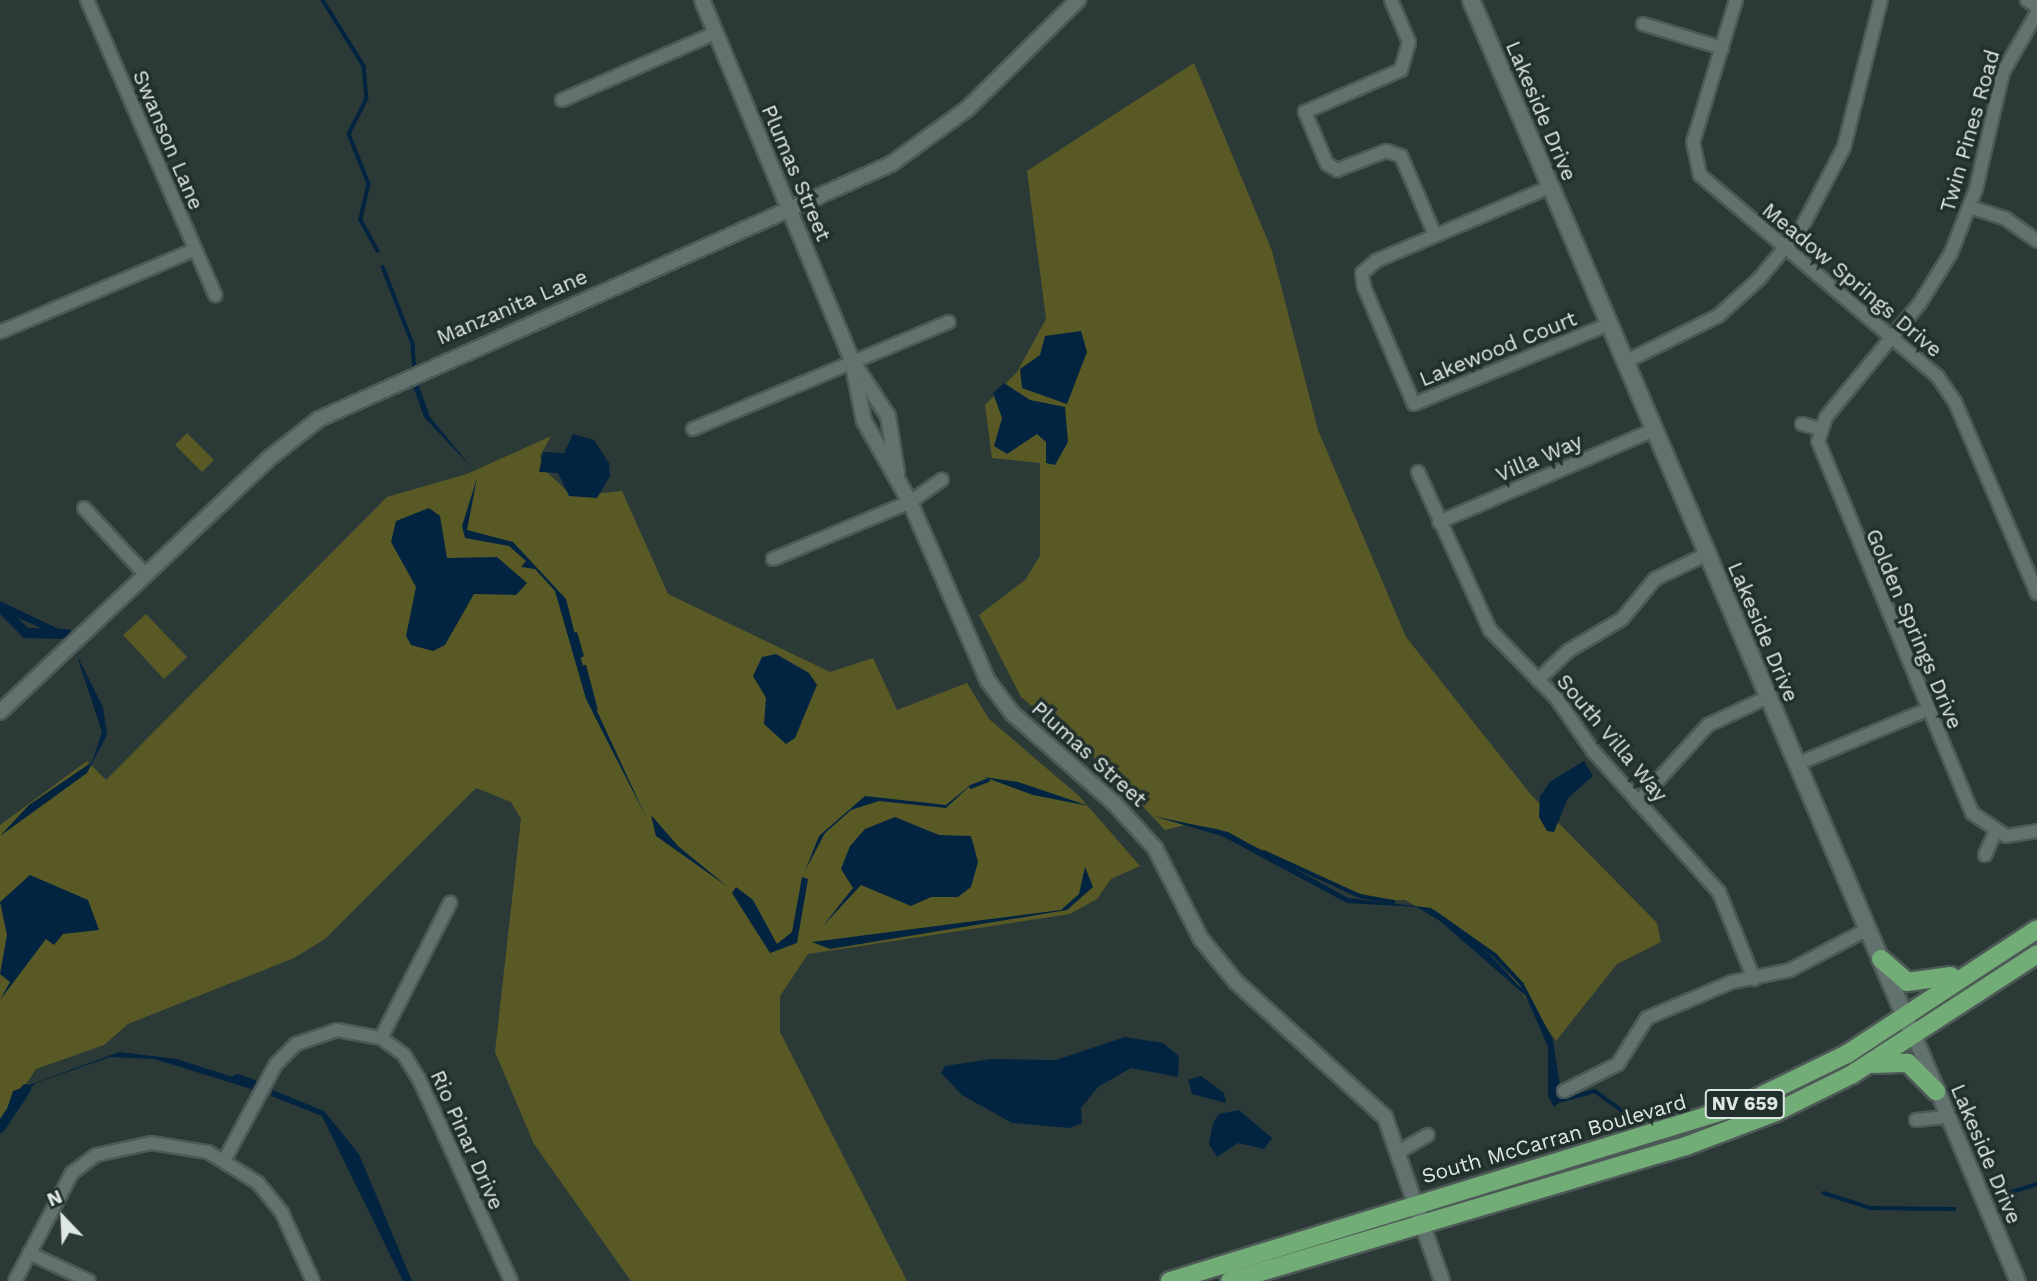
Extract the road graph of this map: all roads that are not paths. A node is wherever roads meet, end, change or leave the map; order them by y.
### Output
1 (87, 0) edge
2 (702, 0) edge
3 (1078, 0) edge
4 (1391, 0) edge
5 (1471, 0) edge
6 (1736, 0) edge
7 (1881, 0) edge
8 (2027, 0) edge
9 (2037, 7) edge
10 (2037, 13) edge
11 (1643, 24) dead end
12 (715, 33) junction
13 (1721, 48) junction
14 (562, 100) dead end
15 (1550, 187) junction
16 (1970, 207) junction
17 (788, 211) junction
18 (1435, 235) junction
19 (2037, 241) edge
20 (1785, 249) junction
21 (194, 250) junction
22 (215, 295) dead end
23 (949, 322) dead end
24 (1609, 324) junction
25 (0, 332) edge
26 (1892, 338) junction
27 (852, 362) junction
28 (1625, 362) junction
29 (1801, 424) dead end
30 (693, 429) dead end
31 (1820, 429) junction
32 (1654, 430) junction
33 (1418, 472) dead end
34 (897, 473) junction
35 (942, 481) dead end
36 (910, 502) junction
37 (84, 508) dead end
38 (1439, 522) junction
39 (1707, 554) junction
40 (773, 559) dead end
41 (145, 574) junction
42 (2037, 593) edge
43 (1538, 680) junction
44 (1768, 696) junction
45 (1927, 710) junction
46 (0, 712) edge
47 (1797, 764) junction
48 (1638, 802) junction
49 (2037, 831) edge
50 (1995, 833) junction
51 (1985, 855) dead end
52 (450, 903) dead end
53 (1868, 929) junction
54 (2037, 929) edge
55 (2037, 954) edge
56 (1881, 959) junction
57 (1970, 969) junction
58 (1754, 979) junction
59 (1905, 1015) junction
60 (1913, 1033) junction
61 (381, 1038) junction
62 (1864, 1066) junction
63 (1564, 1091) dead end
64 (1936, 1091) junction
65 (1710, 1117) junction
66 (1947, 1117) junction
67 (1916, 1120) dead end
68 (1428, 1135) dead end
69 (1400, 1151) junction
70 (225, 1159) junction
71 (1606, 1168) junction
72 (1417, 1202) junction
73 (1422, 1221) junction
74 (29, 1253) junction
75 (15, 1281) edge
76 (89, 1281) edge
77 (313, 1281) edge
78 (511, 1281) edge
79 (1170, 1281) edge
80 (1230, 1281) edge
81 (1442, 1281) edge
82 (2018, 1281) edge

1 - 21 street, Swanson Lane
2 - 12 street, Plumas Street
3 - 17 street, Manzanita Lane
4 - 18 street
5 - 15 main road, Lakeside Drive
6 - 13 street, Meadow Springs Drive
7 - 20 street
8 - 9 street
10 - 16 street, Twin Pines Road
11 - 13 street
12 - 14 street
12 - 17 street, Plumas Street
13 - 20 street, Meadow Springs Drive
15 - 18 street, Lakewood Court
15 - 24 main road, Lakeside Drive
16 - 19 street
16 - 26 street, Twin Pines Road
17 - 27 street, Plumas Street
17 - 41 street, Manzanita Lane
18 - 24 street, Lakewood Court
20 - 26 street, Meadow Springs Drive
20 - 28 street
21 - 22 street, Swanson Lane
21 - 25 street
23 - 27 street
24 - 28 main road, Lakeside Drive
26 - 31 street, Twin Pines Road
26 - 42 street, Meadow Springs Drive
27 - 30 street
27 - 34 street, Plumas Street
27 - 34 street, Plumas Street
28 - 32 main road, Lakeside Drive
29 - 31 street
31 - 45 street, Golden Springs Drive
32 - 38 street, Villa Way
32 - 39 main road, Lakeside Drive
33 - 38 street, South Villa Way
34 - 36 street, Plumas Street
35 - 36 street
36 - 40 street
36 - 69 street, Plumas Street
37 - 41 street
38 - 43 street, South Villa Way
39 - 43 street
39 - 44 main road, Lakeside Drive
41 - 46 street, Manzanita Lane
43 - 48 street, South Villa Way
44 - 47 main road, Lakeside Drive
44 - 48 street
45 - 47 street
45 - 50 street, Golden Springs Drive
47 - 53 main road, Lakeside Drive
48 - 58 street, South Villa Way
49 - 50 street
50 - 51 street
52 - 61 street
53 - 56 main road, Lakeside Drive
53 - 58 street
54 - 57 main road, South McCarran Boulevard / NV 659
55 - 60 main road, South McCarran Boulevard / NV 659
56 - 57 main road
56 - 59 main road, Lakeside Drive
57 - 59 main road, South McCarran Boulevard / NV 659
58 - 63 street
59 - 60 main road, Lakeside Drive
59 - 65 main road, South McCarran Boulevard / NV 659
60 - 62 main road, South McCarran Boulevard / NV 659
60 - 64 street, Lakeside Drive
61 - 70 street
61 - 78 street, Rio Pinar Drive
62 - 64 main road
62 - 71 main road, South McCarran Boulevard / NV 659
64 - 66 street, Lakeside Drive
65 - 71 main road
65 - 72 main road, South McCarran Boulevard / NV 659
66 - 67 street
66 - 82 street, Lakeside Drive
68 - 69 street
69 - 72 street, Plumas Street
70 - 74 street
70 - 77 street
71 - 73 main road, South McCarran Boulevard / NV 659
72 - 73 street, Plumas Street
72 - 79 main road, South McCarran Boulevard / NV 659
73 - 80 main road, South McCarran Boulevard / NV 659
73 - 81 street, Plumas Street
74 - 75 street
74 - 76 street

